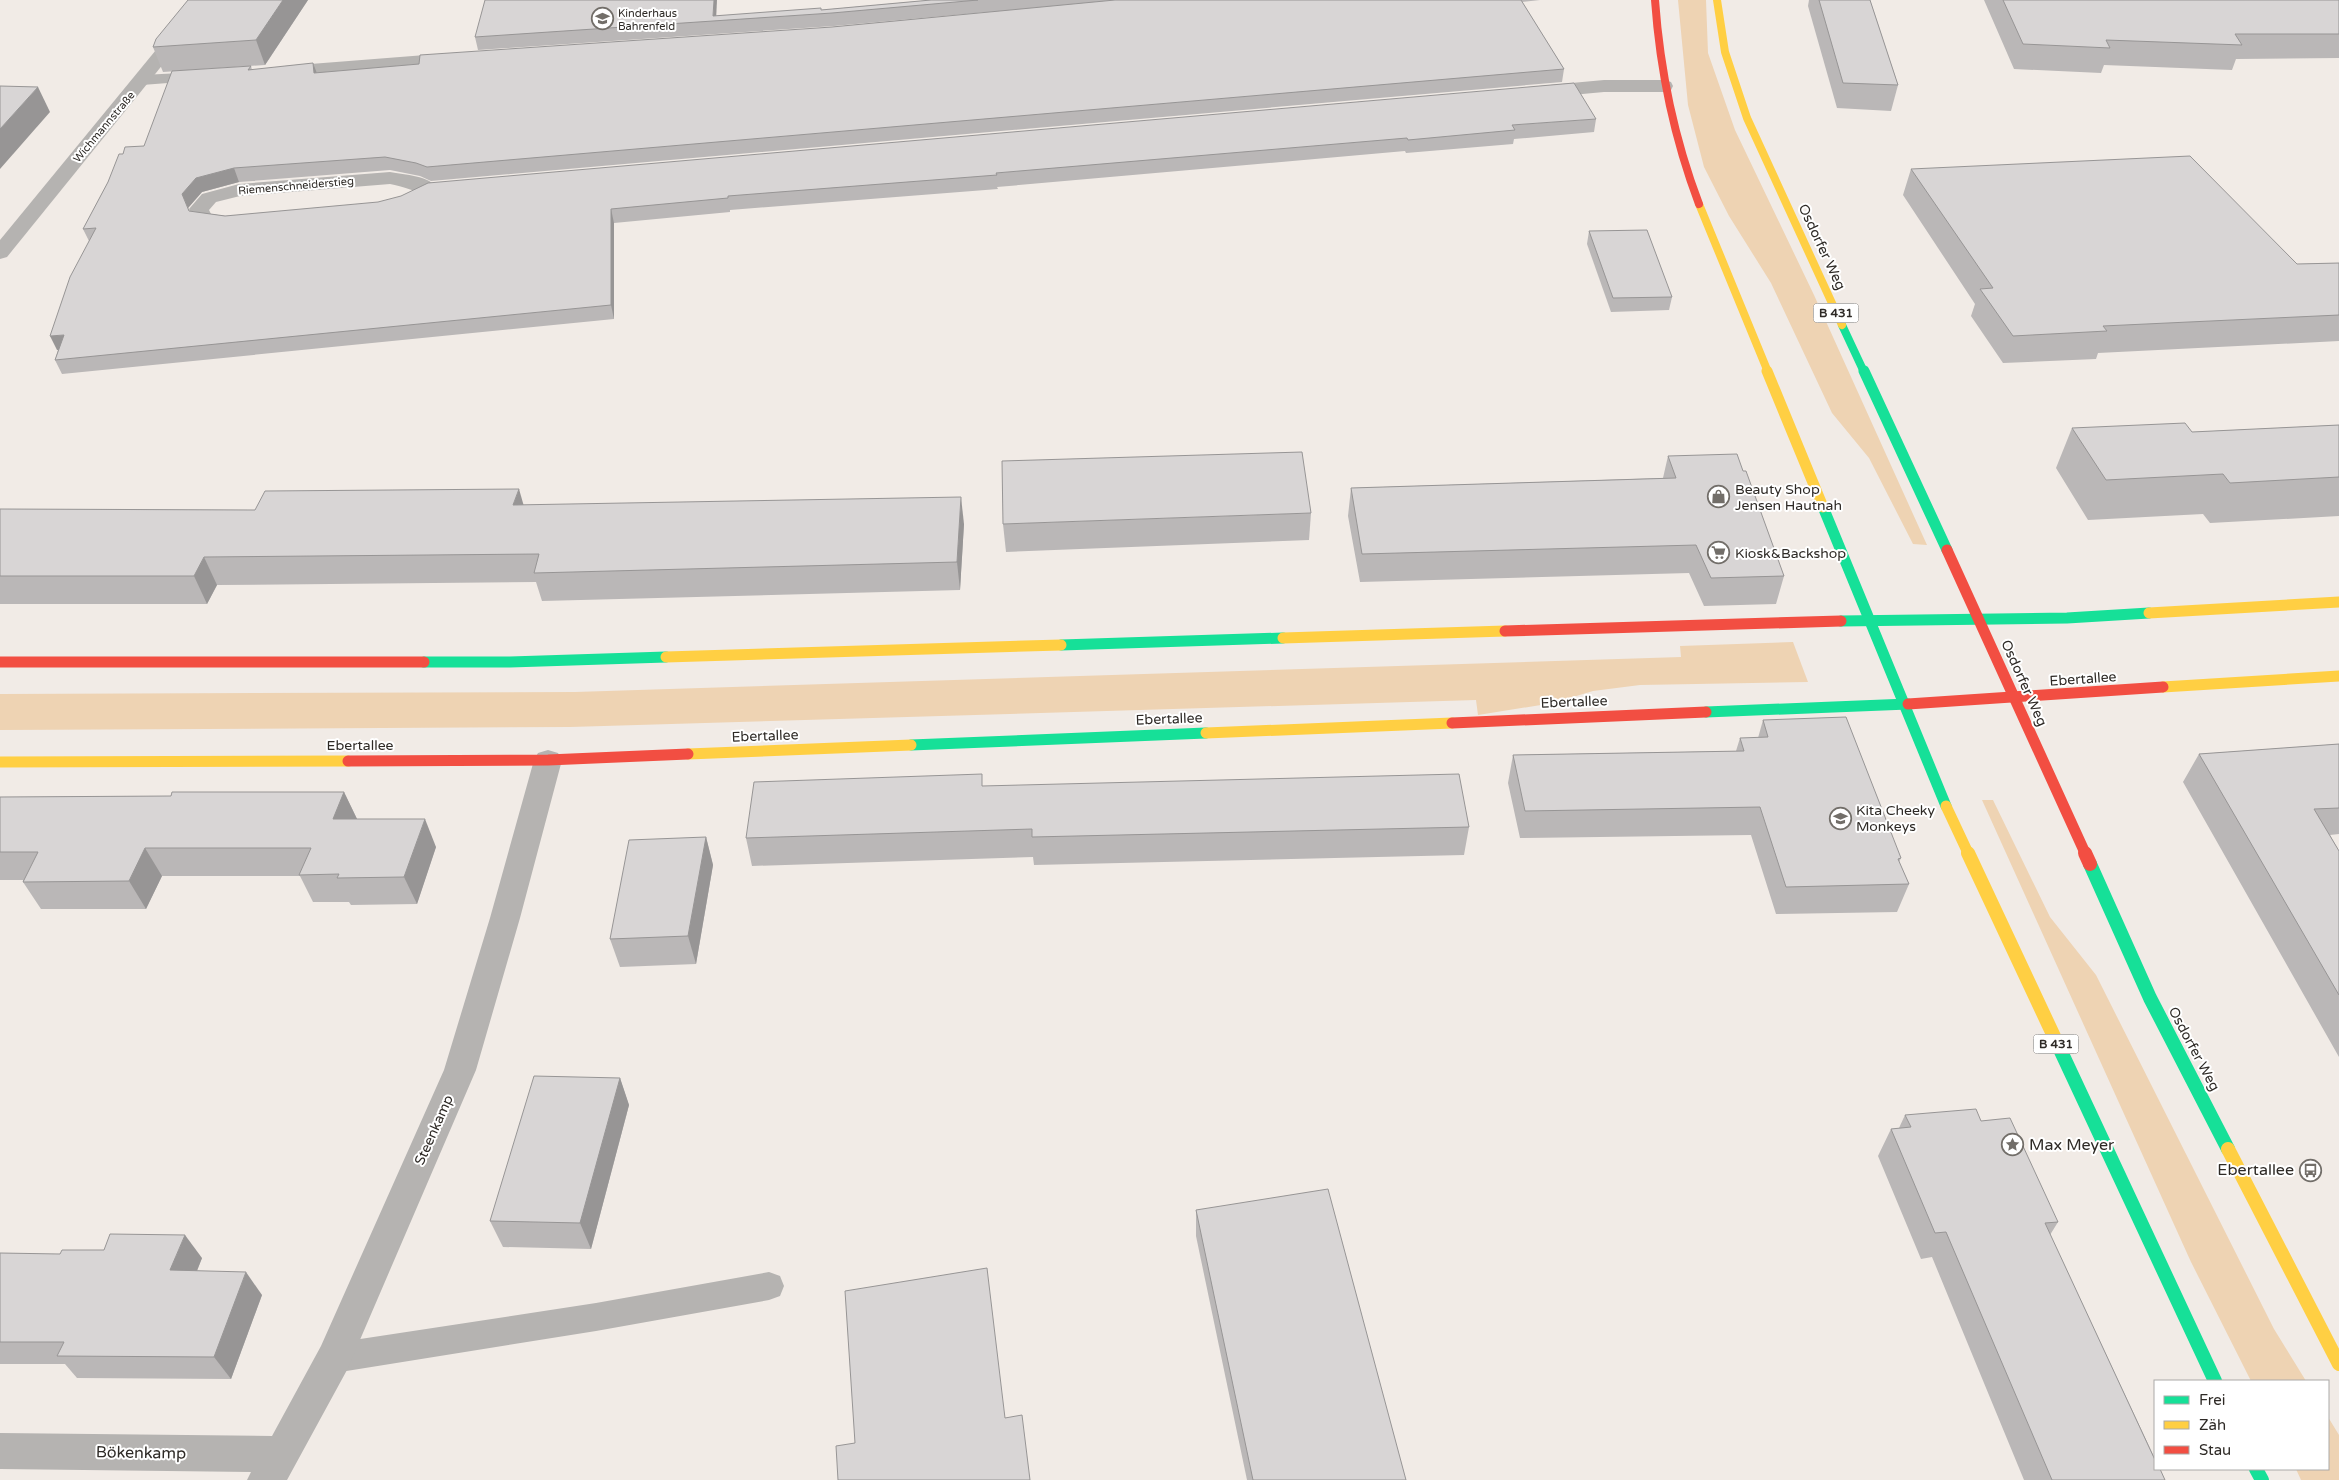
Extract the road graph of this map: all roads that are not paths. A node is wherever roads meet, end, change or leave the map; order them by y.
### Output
1 (206, 0) edge
2 (1655, 0) edge
3 (1717, 0) edge
4 (462, 57) edge
5 (265, 72) edge
6 (216, 76) edge
7 (142, 80) junction
8 (1664, 86) junction
9 (1524, 93) edge
10 (404, 201) edge
11 (249, 220) edge
12 (0, 253) edge
13 (2339, 602) edge
14 (1979, 619) junction
15 (1870, 621) junction
16 (0, 662) edge
17 (2339, 676) edge
18 (2014, 698) junction
19 (1903, 704) junction
20 (548, 760) junction
21 (0, 762) edge
22 (769, 1286) dead end
23 (334, 1358) junction
24 (2339, 1364) edge
25 (2215, 1380) edge
26 (0, 1451) edge
27 (274, 1467) edge

1 - 7 street, Wichmannstraße
2 - 8 main road, B 431
3 - 14 main road, Osdorfer Weg / B 431
4 - 5 lane
6 - 7 lane
7 - 12 street, Wichmannstraße
8 - 9 street
8 - 15 main road, B 431
10 - 11 street, Riemenschneiderstieg
13 - 14 main road
14 - 15 main road
14 - 18 main road, Osdorfer Weg / B 431
15 - 16 main road
15 - 19 main road, B 431
17 - 18 main road, Ebertallee
18 - 19 main road, Ebertallee
18 - 24 main road, Osdorfer Weg / B 431
19 - 20 main road, Ebertallee
19 - 25 main road, B 431
20 - 21 main road, Ebertallee
20 - 23 street, Steenkamp
22 - 23 lane
23 - 27 street, Steenkamp
26 - 27 street, Bökenkamp

